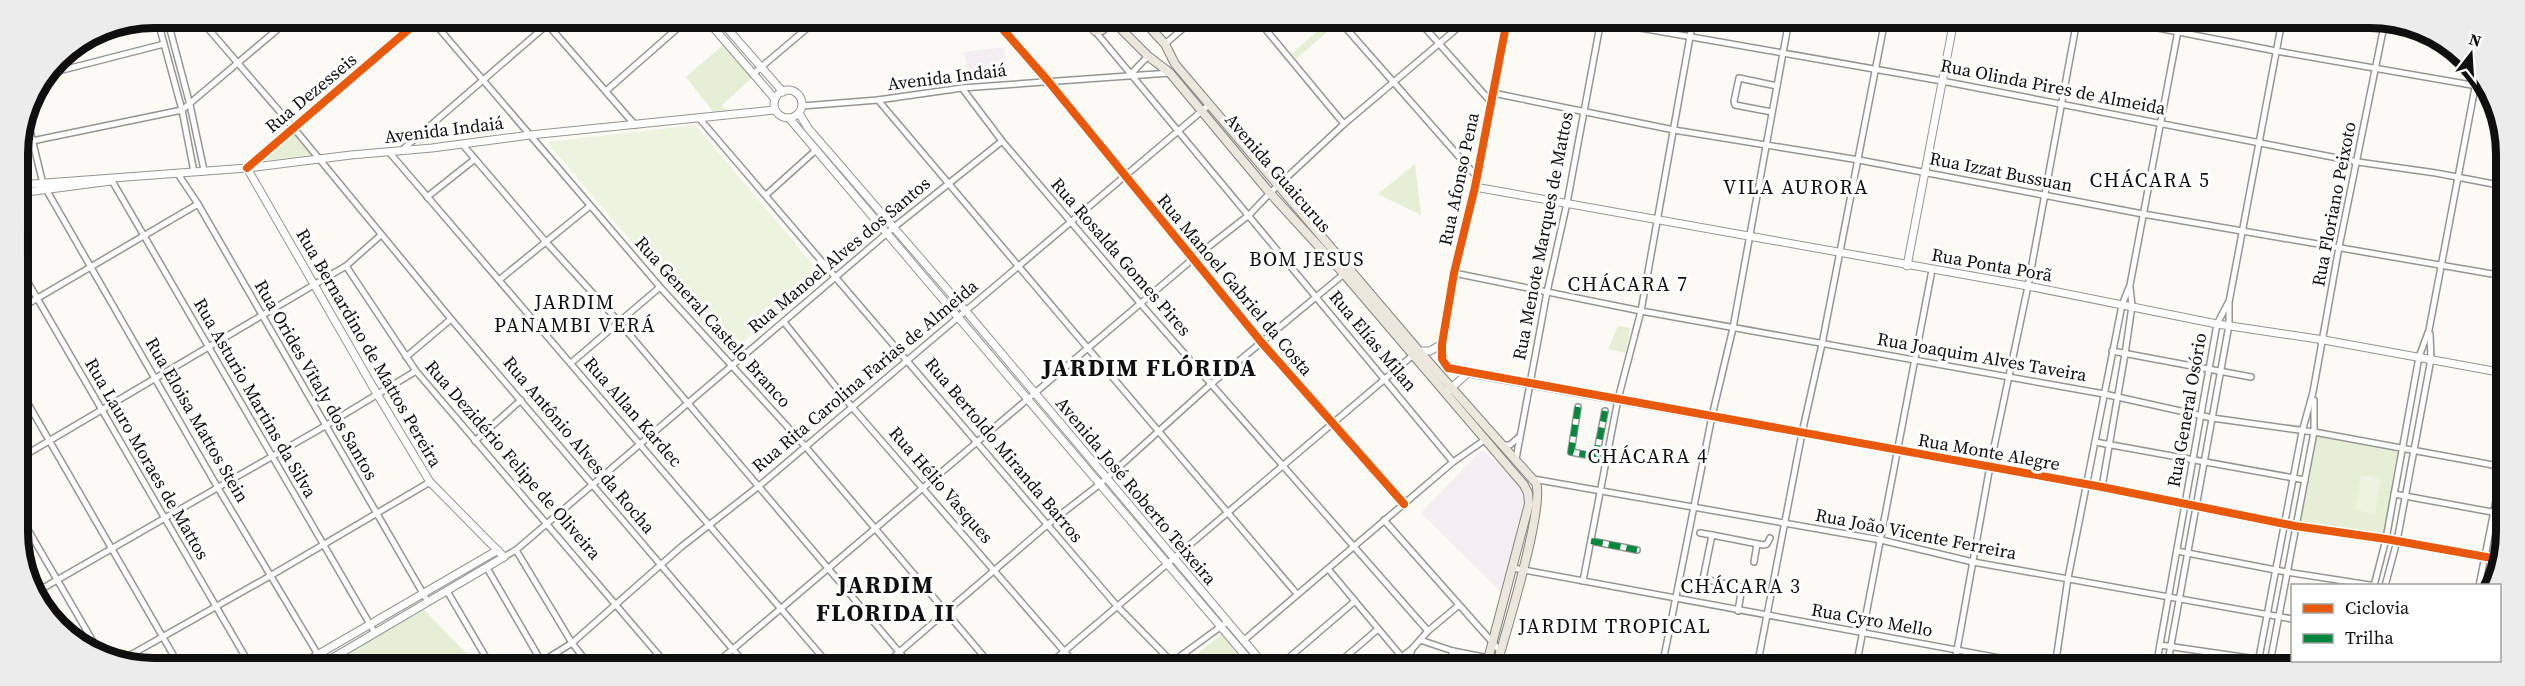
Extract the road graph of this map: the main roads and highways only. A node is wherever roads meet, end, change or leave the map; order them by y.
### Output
1 (1104, 29) edge
2 (1119, 29) edge
3 (1152, 29) edge
4 (1095, 31) road end
5 (1167, 42) junction
6 (1148, 56) junction
7 (1347, 271) junction
8 (1416, 353) junction
9 (1518, 570) junction
10 (1494, 657) edge
11 (1495, 657) edge

1 - 4 main road
2 - 6 main road, Avenida Guaicurus
3 - 5 main road, Avenida Guaicurus
5 - 6 main road
5 - 7 main road, Avenida Guaicurus
6 - 7 main road, Avenida Guaicurus
7 - 8 main road, Avenida Guaicurus
8 - 9 main road, Avenida Guaicurus
8 - 9 main road, Avenida Guaicurus
9 - 10 main road
9 - 11 main road

